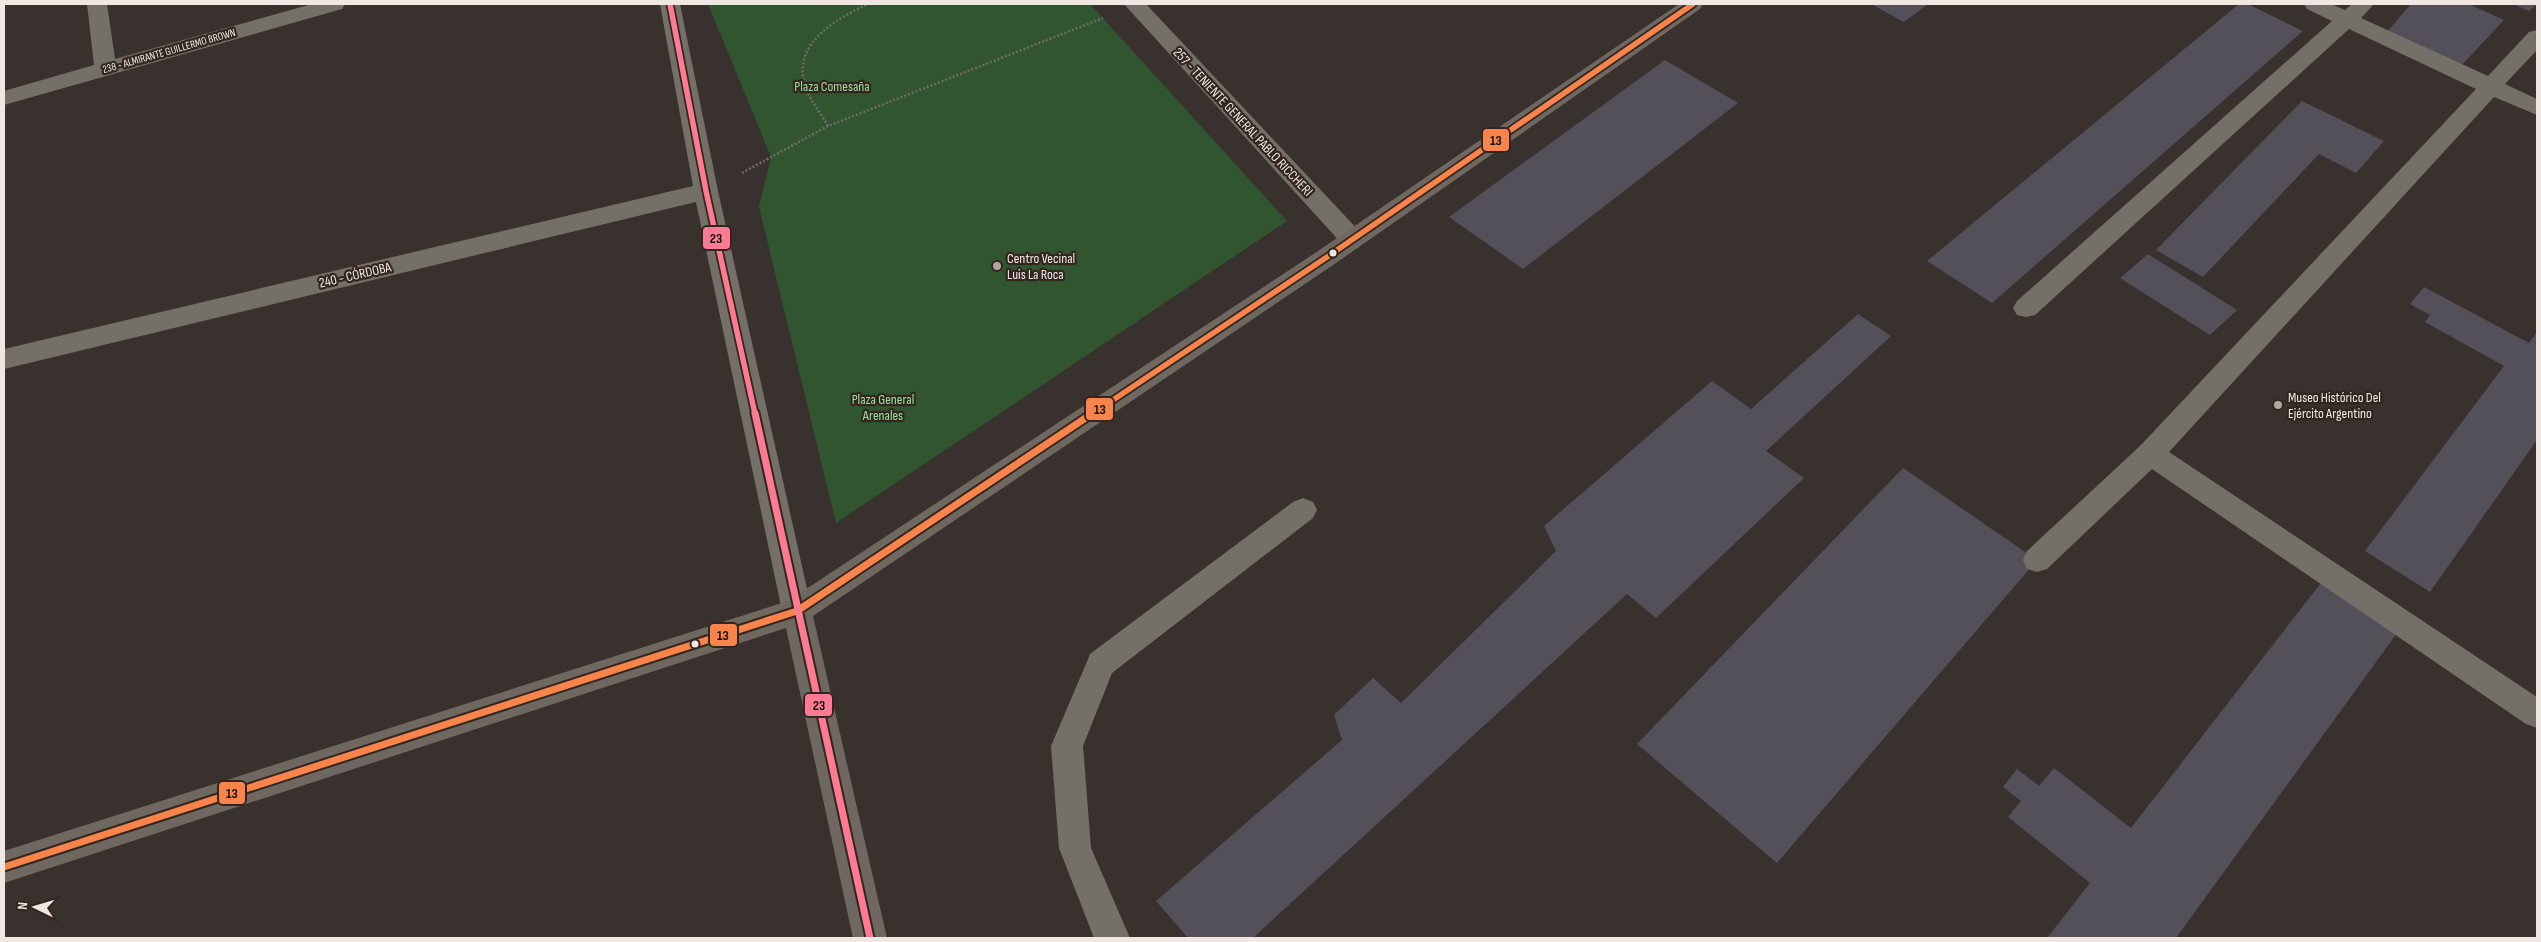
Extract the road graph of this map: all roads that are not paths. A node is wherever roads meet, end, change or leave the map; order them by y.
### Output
1 (97, 4) edge
2 (335, 4) edge
3 (670, 4) edge
4 (1135, 4) edge
5 (1693, 4) edge
6 (2314, 4) edge
7 (2364, 4) edge
8 (2347, 19) junction
9 (2537, 37) edge
10 (104, 70) junction
11 (2492, 86) junction
12 (4, 98) edge
13 (2537, 108) edge
14 (706, 191) junction
15 (1352, 239) junction
16 (2026, 308) dead end
17 (4, 359) edge
18 (2150, 454) junction
19 (1302, 510) dead end
20 (2037, 560) dead end
21 (797, 611) junction
22 (2537, 714) edge
23 (4, 867) edge
24 (870, 938) edge
25 (1113, 938) edge

1 - 10 street
2 - 10 street, 238 - ALMIRANTE GUILLERMO BROWN
3 - 14 street
4 - 15 street, 257 - TENIENTE GENERAL PABLO RICCHERI
5 - 15 street
6 - 8 street
7 - 8 street
8 - 11 street
8 - 16 street
9 - 11 street
10 - 12 street, 238 - ALMIRANTE GUILLERMO BROWN
11 - 13 street
11 - 18 street
14 - 17 street, 240 - CÓRDOBA
14 - 21 street
15 - 21 street
18 - 20 street
18 - 22 street
19 - 25 street
21 - 23 street
21 - 24 street

